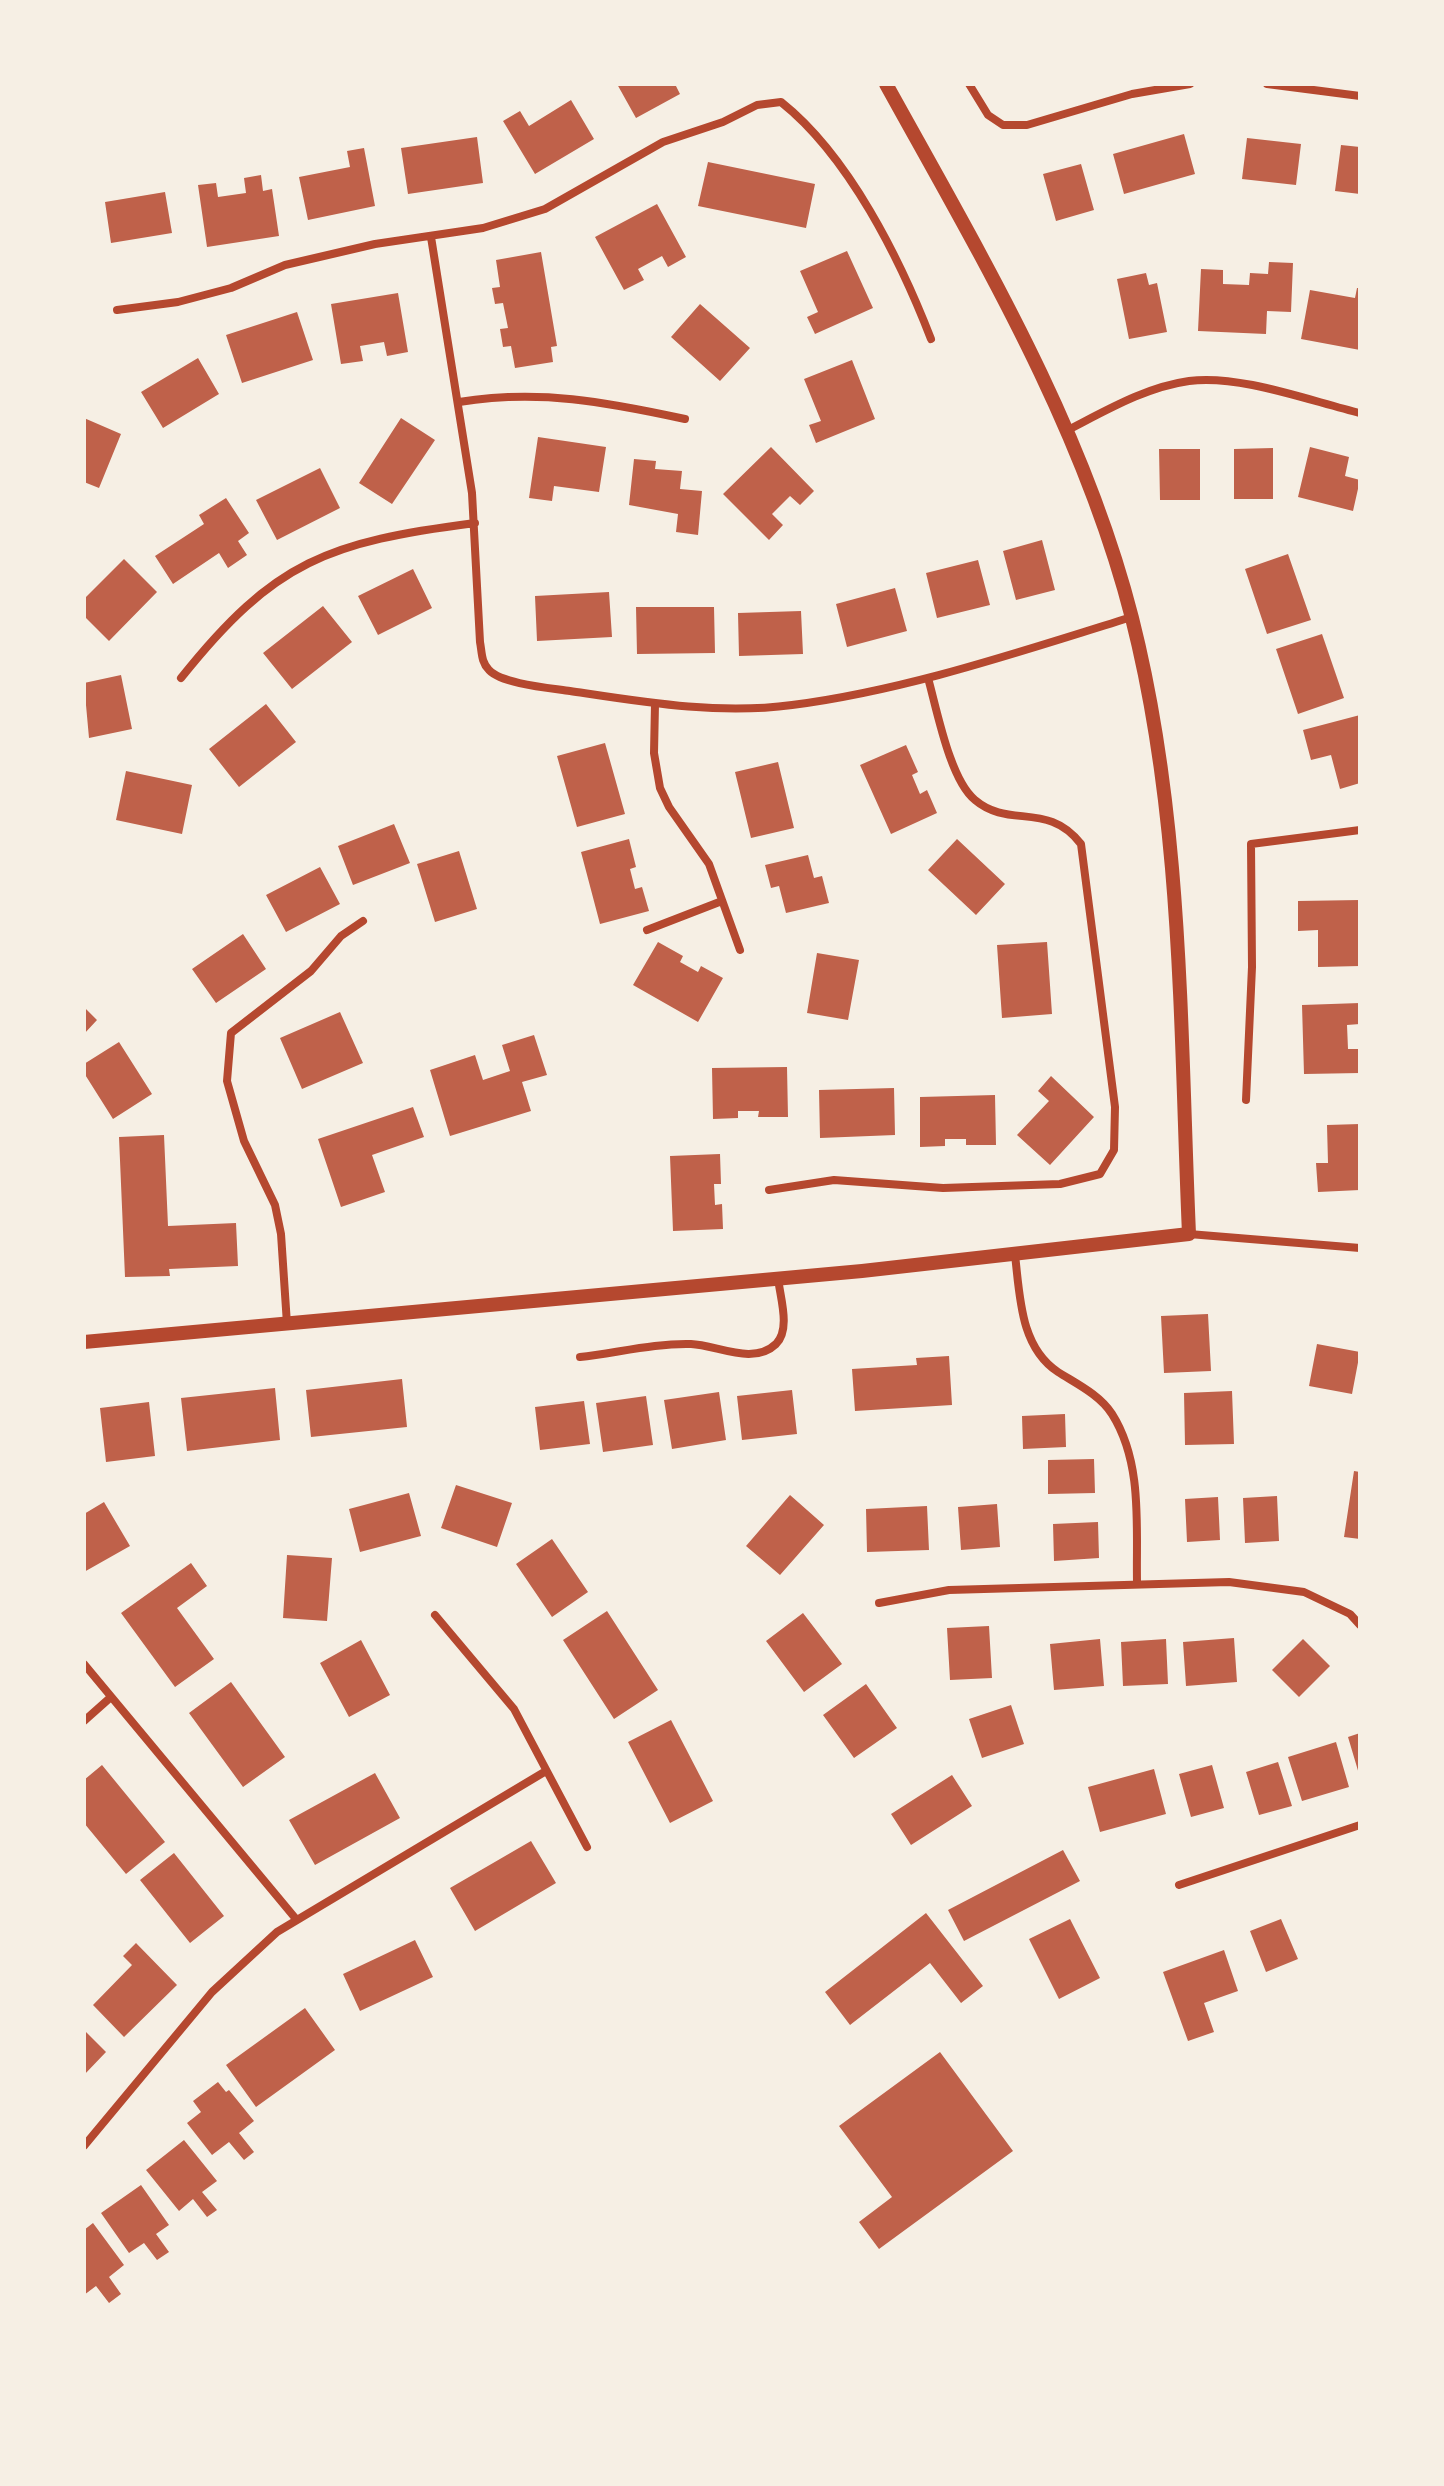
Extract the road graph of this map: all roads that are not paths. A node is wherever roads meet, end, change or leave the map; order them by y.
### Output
1 (886, 84) edge
2 (969, 84) edge
3 (1190, 84) edge
4 (1267, 84) edge
5 (1360, 96) edge
6 (431, 237) junction
7 (117, 310) dead end
8 (931, 339) dead end
9 (459, 402) junction
10 (1360, 413) edge
11 (685, 419) dead end
12 (1068, 430) junction
13 (475, 523) junction
14 (1132, 617) junction
15 (181, 678) dead end
16 (928, 678) junction
17 (655, 704) junction
18 (1360, 830) edge
19 (722, 901) junction
20 (363, 921) dead end
21 (647, 930) dead end
22 (740, 950) dead end
23 (1246, 1100) dead end
24 (769, 1190) dead end
25 (1189, 1234) junction
26 (1360, 1248) edge
27 (1015, 1255) junction
28 (778, 1278) junction
29 (287, 1325) junction
30 (84, 1342) edge
31 (580, 1357) dead end
32 (1137, 1582) junction
33 (879, 1603) dead end
34 (1360, 1606) edge
35 (1350, 1614) junction
36 (435, 1615) dead end
37 (1360, 1625) edge
38 (84, 1664) edge
39 (111, 1697) junction
40 (84, 1721) edge
41 (546, 1771) junction
42 (1360, 1825) edge
43 (587, 1847) dead end
44 (1179, 1885) dead end
45 (296, 1919) junction
46 (84, 2146) edge

1 - 12 street
2 - 3 street
4 - 5 street
6 - 7 street
6 - 8 street
6 - 9 street
9 - 11 street
9 - 13 street
10 - 12 street
12 - 14 street
13 - 15 street
13 - 17 street
14 - 16 street
14 - 25 street
16 - 17 street
16 - 24 street
17 - 19 street
18 - 23 street
19 - 21 street
19 - 22 street
20 - 29 street
25 - 26 street
25 - 27 street
27 - 28 street
27 - 32 street
28 - 29 street
28 - 31 street
29 - 30 street
32 - 33 street
32 - 35 street
34 - 35 street
35 - 37 street
36 - 41 street
38 - 39 street
39 - 40 street
39 - 45 street
41 - 43 street
41 - 45 street
42 - 44 street
45 - 46 street

